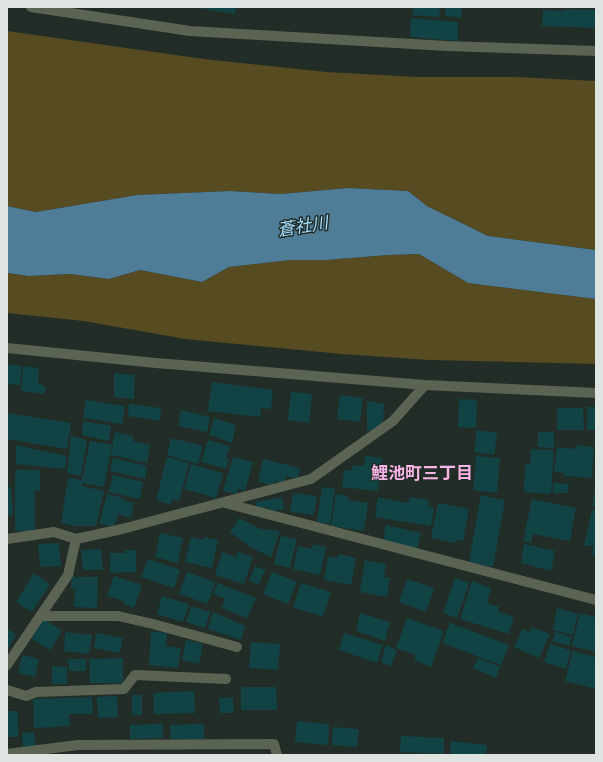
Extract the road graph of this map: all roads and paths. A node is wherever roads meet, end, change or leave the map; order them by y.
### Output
1 (31, 7) edge
2 (596, 51) edge
3 (7, 348) edge
4 (426, 385) junction
5 (596, 393) edge
6 (223, 502) junction
7 (7, 539) edge
8 (76, 539) junction
9 (596, 600) edge
10 (40, 616) junction
11 (237, 647) dead end
12 (7, 665) edge
13 (226, 679) dead end
14 (7, 690) edge
15 (7, 754) edge
16 (277, 755) edge

1 - 2 street
3 - 4 street
4 - 5 street
4 - 6 street
6 - 8 street
6 - 9 street
7 - 8 street
8 - 10 street
10 - 11 street
10 - 12 street
13 - 14 street
15 - 16 street

